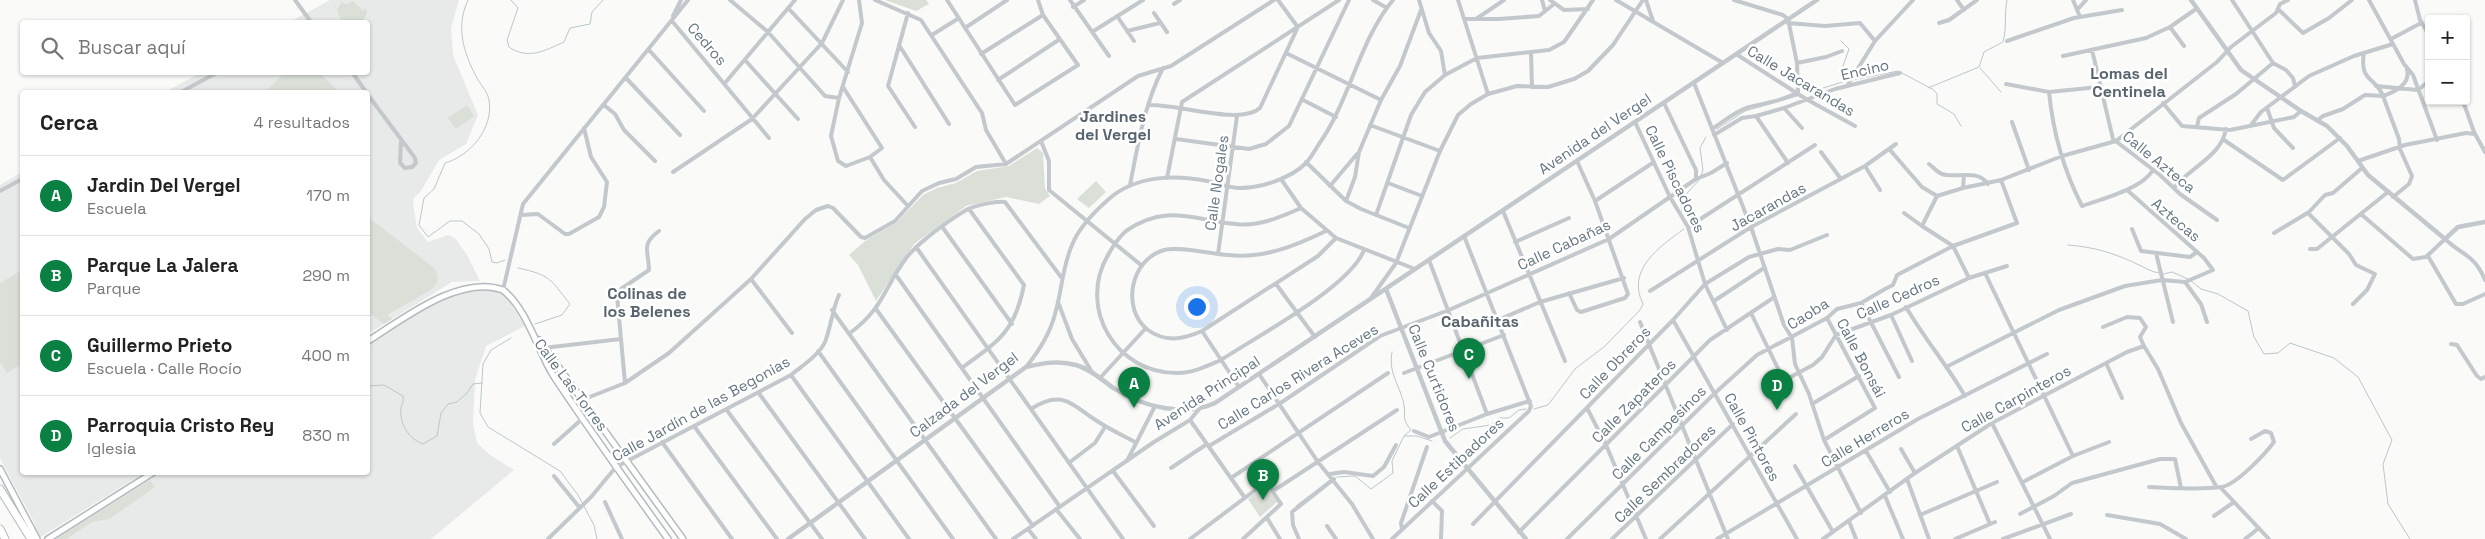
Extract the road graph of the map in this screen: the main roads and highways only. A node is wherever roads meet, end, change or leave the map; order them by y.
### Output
1 (370, 340) edge
2 (543, 348) junction
3 (0, 469) edge
4 (149, 475) edge
5 (0, 490) edge
6 (0, 529) edge
7 (5, 539) edge
8 (26, 539) edge
9 (31, 539) edge
10 (38, 539) edge
11 (48, 539) edge
12 (668, 539) edge
13 (682, 539) edge

1 - 2 main road, Calle Las Torres
2 - 12 main road, Calle Las Torres
2 - 13 main road, Calle Las Torres
3 - 10 main road
4 - 11 main road
5 - 8 highway
5 - 9 highway
6 - 7 highway

